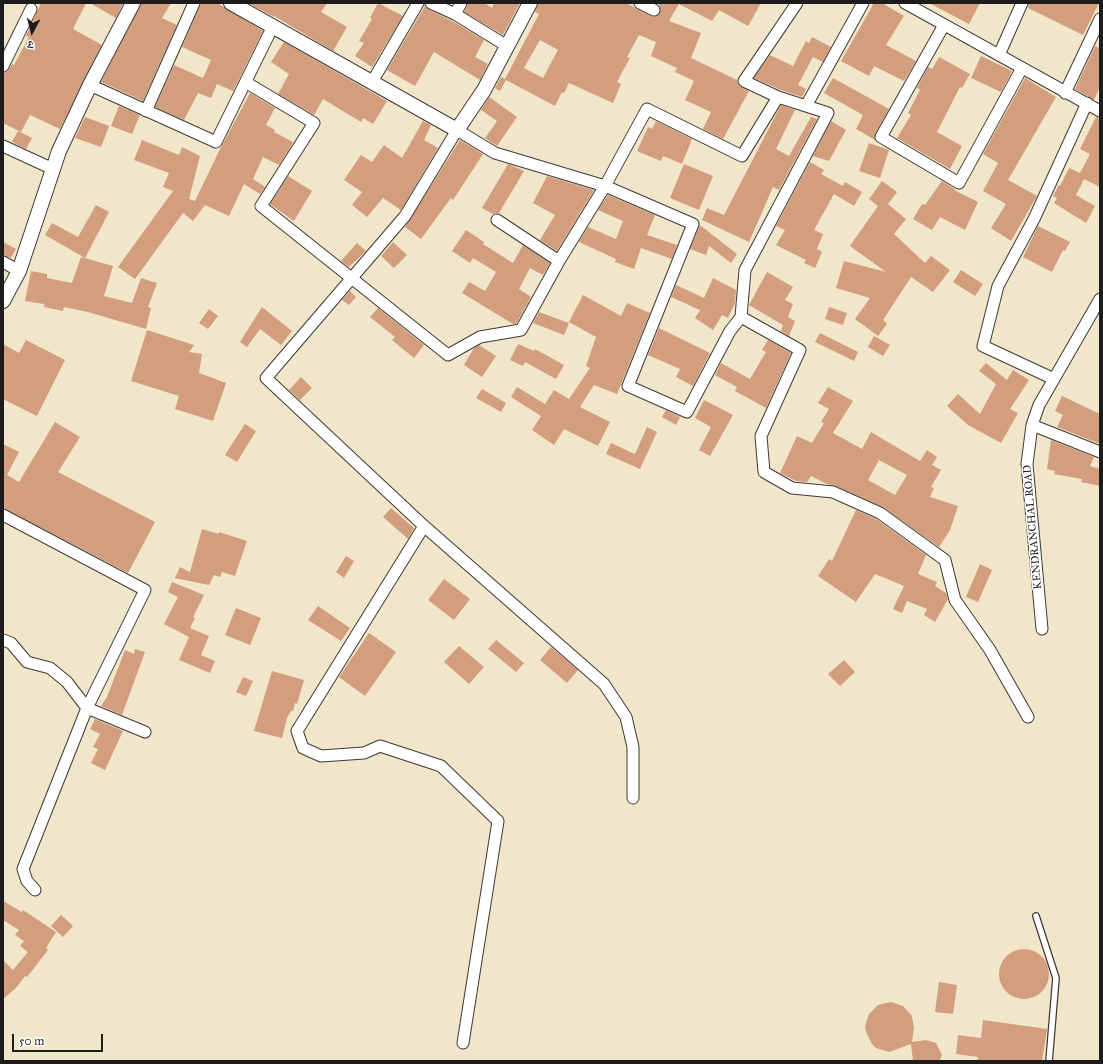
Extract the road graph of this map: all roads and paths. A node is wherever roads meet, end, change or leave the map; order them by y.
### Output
1 (134, 3) edge
2 (194, 3) edge
3 (231, 3) edge
4 (418, 3) edge
5 (431, 3) edge
6 (461, 3) edge
7 (530, 3) edge
8 (640, 3) edge
9 (797, 3) edge
10 (863, 3) edge
11 (905, 3) edge
12 (1022, 3) edge
13 (31, 9) dead end
14 (654, 10) dead end
15 (455, 14) junction
16 (1100, 19) edge
17 (944, 25) junction
18 (274, 26) junction
19 (507, 46) junction
20 (999, 55) junction
21 (3, 66) edge
22 (1022, 68) junction
23 (247, 82) junction
24 (372, 82) junction
25 (90, 85) junction
26 (1065, 93) junction
27 (778, 97) junction
28 (1087, 103) junction
29 (806, 106) junction
30 (146, 111) junction
31 (1100, 111) edge
32 (457, 130) junction
33 (3, 146) edge
34 (53, 169) junction
35 (605, 186) junction
36 (497, 220) dead end
37 (559, 261) junction
38 (3, 262) edge
39 (19, 271) junction
40 (352, 278) junction
41 (1100, 299) edge
42 (3, 301) edge
43 (741, 317) junction
44 (1054, 379) junction
45 (1032, 425) junction
46 (1100, 452) edge
47 (3, 515) edge
48 (424, 526) junction
49 (1042, 629) dead end
50 (3, 640) edge
51 (87, 708) junction
52 (1028, 717) dead end
53 (145, 732) dead end
54 (633, 798) dead end
55 (35, 890) dead end
56 (1036, 916) dead end
57 (463, 1043) dead end
58 (1049, 1061) edge

1 - 25 street
2 - 30 street
3 - 18 street
4 - 24 street
5 - 15 street
6 - 15 street
7 - 19 street
8 - 14 street
9 - 27 street
10 - 29 street
11 - 17 street
12 - 20 street
13 - 21 street
15 - 19 street
16 - 26 street
17 - 20 street
17 - 22 street
18 - 23 street
18 - 24 street
19 - 32 street
20 - 22 street
22 - 26 street
23 - 30 street
23 - 40 street
24 - 32 street
25 - 30 street
25 - 34 street
26 - 28 street
27 - 29 street
27 - 35 street
28 - 31 street
28 - 44 street
29 - 43 street
32 - 35 street
32 - 40 street
33 - 34 street
34 - 39 street
35 - 37 street
35 - 43 street
36 - 37 street
37 - 40 street
38 - 39 street
39 - 42 street
40 - 48 street
41 - 44 street, KENDRANCHAL ROAD
43 - 52 street
44 - 45 street, KENDRANCHAL ROAD
45 - 46 street
45 - 49 street, KENDRANCHAL ROAD
47 - 51 street
48 - 54 street
48 - 57 street
50 - 51 street
51 - 53 street
51 - 55 street
56 - 58 lane

